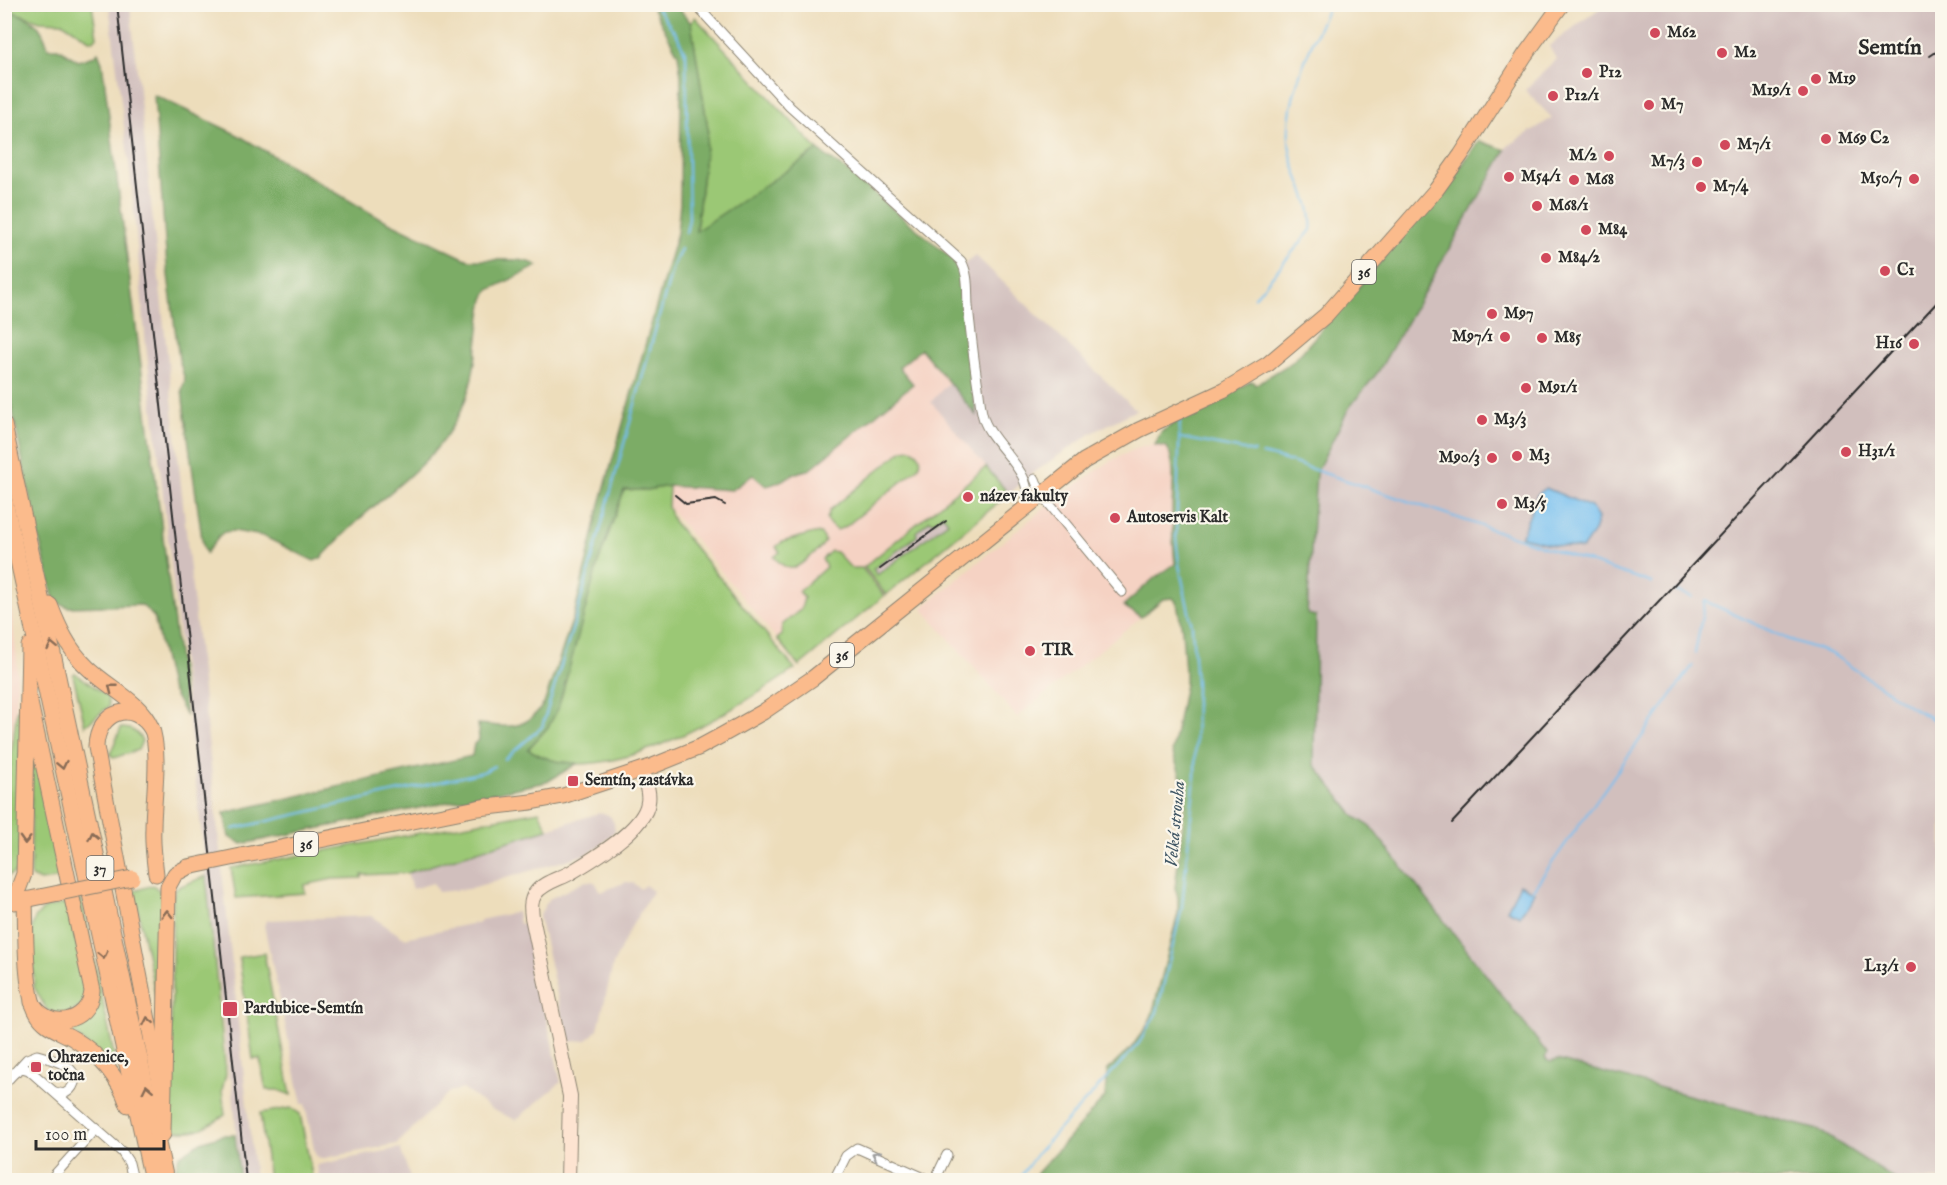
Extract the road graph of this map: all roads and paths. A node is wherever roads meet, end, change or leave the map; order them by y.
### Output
1 (695, 4) edge
2 (1562, 4) edge
3 (4, 425) edge
4 (1013, 462) junction
5 (1035, 479) junction
6 (1058, 480) junction
7 (1027, 486) junction
8 (1041, 494) junction
9 (4, 496) edge
10 (1023, 509) junction
11 (36, 570) junction
12 (1122, 592) dead end
13 (28, 609) junction
14 (29, 698) junction
15 (152, 730) junction
16 (642, 771) junction
17 (188, 867) junction
18 (156, 874) junction
19 (25, 899) junction
20 (4, 905) edge
21 (26, 924) junction
22 (32, 1002) junction
23 (14, 1073) junction
24 (4, 1084) edge
25 (53, 1091) junction
26 (163, 1099) junction
27 (96, 1129) junction
28 (947, 1155) dead end
29 (158, 1174) edge
30 (50, 1180) edge
31 (133, 1180) edge
32 (568, 1180) edge
33 (834, 1180) edge
34 (929, 1180) edge
35 (935, 1180) edge

1 - 4 street
2 - 6 main road, 36
3 - 11 main road, 37
4 - 5 street
4 - 7 street
5 - 6 street
5 - 8 street
6 - 8 main road, 36
7 - 8 street
7 - 10 street
8 - 10 main road, 36
8 - 12 street
9 - 13 main road, 37
10 - 16 main road, 36
15 -> 11 main road
29 -> 11 main road, 37
13 - 14 main road
13 -> 29 main road, 37
14 -> 20 main road
14 - 22 main road
15 - 18 main road
26 -> 15 main road
16 - 17 main road, 36, bridge
16 - 32 street
17 - 18 main road, 36
26 -> 17 main road
18 - 19 main road, 36, bridge
19 - 20 main road, 36
19 - 21 main road
20 - 21 main road
21 - 22 main road
22 - 29 main road
23 - 24 street
23 - 25 street
23 - 25 street
25 - 27 street
26 - 29 main road
27 - 30 street
27 - 31 street
28 - 35 street
34 -> 33 street

